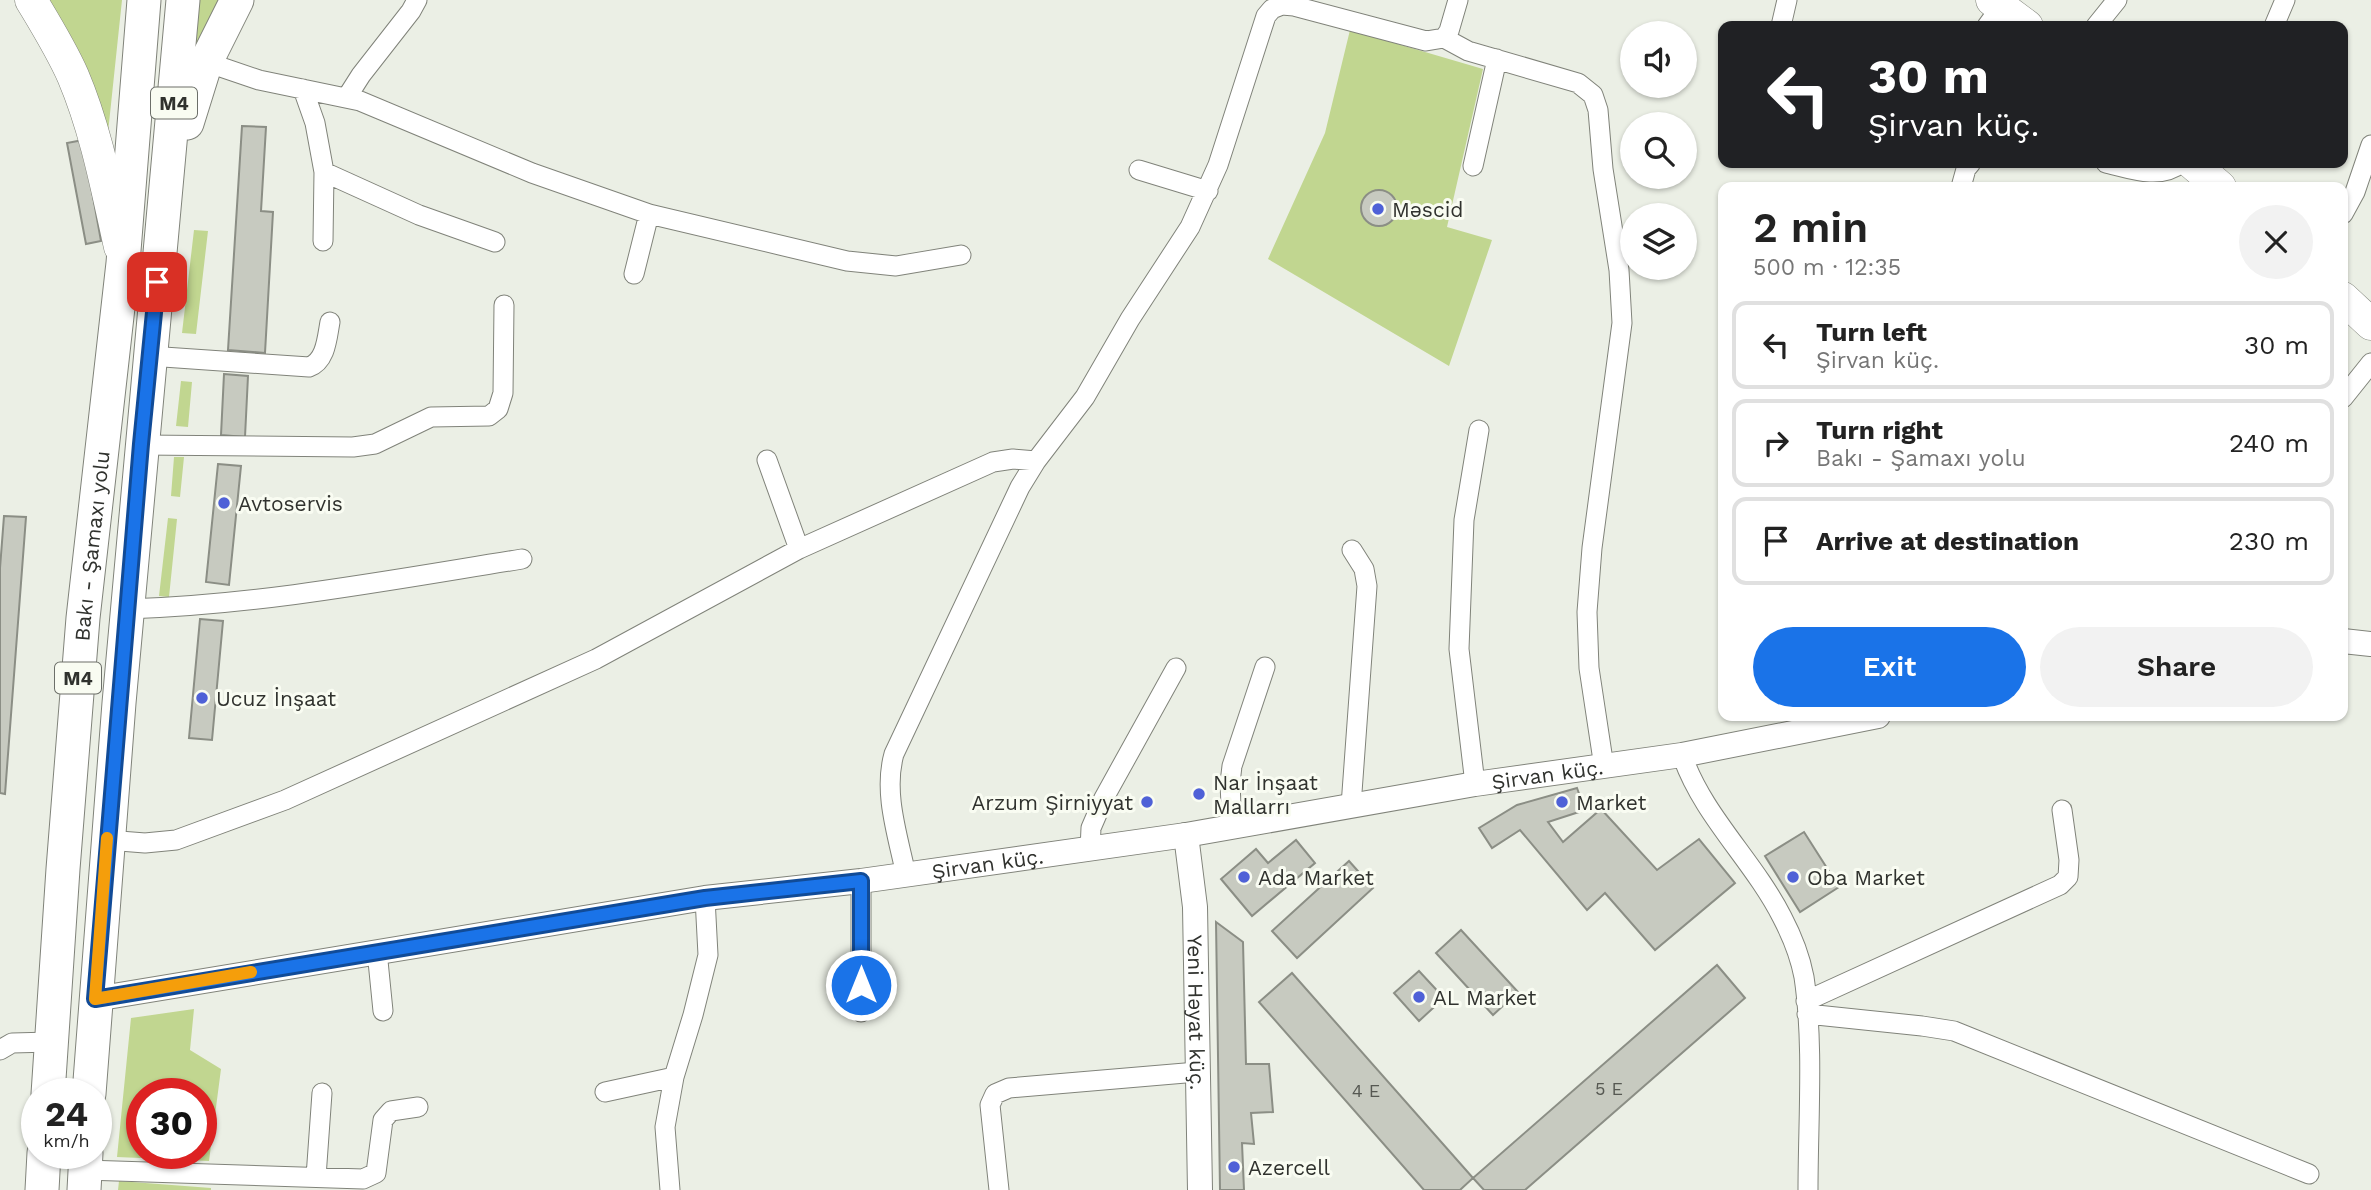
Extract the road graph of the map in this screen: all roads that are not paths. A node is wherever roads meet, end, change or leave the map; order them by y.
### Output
1 (31, 0) edge
2 (144, 0) edge
3 (183, 0) edge
4 (237, 0) edge
5 (417, 0) edge
6 (1458, 0) edge
7 (1787, 0) edge
8 (2117, 0) edge
9 (2285, 0) edge
10 (1271, 4) edge
11 (1997, 8) edge
12 (1782, 21) edge
13 (2019, 21) edge
14 (2100, 21) edge
15 (2276, 21) edge
16 (1444, 38) junction
17 (1497, 59) junction
18 (206, 62) junction
19 (303, 89) junction
20 (347, 97) junction
21 (2371, 145) edge
22 (1473, 166) dead end
23 (2132, 168) edge
24 (2175, 168) edge
25 (2198, 168) edge
26 (1139, 170) dead end
27 (324, 172) junction
28 (2214, 182) edge
29 (1208, 191) junction
30 (2348, 204) edge
31 (165, 207) junction
32 (649, 214) junction
33 (323, 241) dead end
34 (495, 242) dead end
35 (961, 255) dead end
36 (123, 263) junction
37 (634, 274) dead end
38 (2348, 303) edge
39 (504, 305) dead end
40 (330, 322) dead end
41 (2371, 324) edge
42 (149, 356) junction
43 (2371, 363) edge
44 (2348, 392) edge
45 (1479, 430) dead end
46 (141, 444) junction
47 (767, 460) dead end
48 (1036, 461) junction
49 (799, 549) junction
50 (1352, 550) dead end
51 (522, 559) dead end
52 (127, 609) junction
53 (2348, 642) edge
54 (2371, 644) edge
55 (1265, 667) dead end
56 (1176, 668) dead end
57 (1853, 721) edge
58 (1682, 755) junction
59 (1604, 767) junction
60 (1475, 784) junction
61 (1351, 806) junction
62 (2062, 810) dead end
63 (1232, 828) junction
64 (1186, 835) junction
65 (107, 840) junction
66 (1090, 850) junction
67 (906, 875) junction
68 (861, 881) junction
69 (705, 898) junction
70 (377, 951) junction
71 (95, 999) junction
72 (1806, 1007) junction
73 (383, 1012) dead end
74 (861, 1012) dead end
75 (51, 1042) junction
76 (0, 1050) edge
77 (1197, 1072) junction
78 (674, 1077) junction
79 (49, 1078) edge
80 (90, 1078) edge
81 (605, 1092) dead end
82 (322, 1093) dead end
83 (418, 1107) dead end
84 (43, 1169) edge
85 (85, 1171) edge
86 (2309, 1174) dead end
87 (316, 1177) junction
88 (42, 1190) edge
89 (670, 1190) edge
90 (999, 1190) edge
91 (1200, 1190) edge
92 (1808, 1190) edge

1 - 36 main road
2 - 36 highway, Bakı - Şamaxı yolu / M4
3 - 31 highway, Bakı - Şamaxı yolu / M4
4 - 18 highway
5 - 20 street
6 - 16 street
7 - 12 street
8 - 14 street
9 - 15 street
10 - 16 street
10 - 29 street
11 - 13 main road
16 - 17 street
17 - 22 street
17 - 59 street
18 - 19 street
18 - 31 highway
19 - 20 street
19 - 27 street
20 - 32 street
21 - 30 street
23 - 24 street
25 - 28 main road
26 - 29 street
27 - 33 street
27 - 34 street
29 - 48 street
31 - 42 highway, Bakı - Şamaxı yolu / M4
32 - 35 street
32 - 37 street
36 - 75 highway, Bakı - Şamaxı yolu / M4
38 - 41 main road
39 - 46 street
40 - 42 street
42 - 46 highway, Bakı - Şamaxı yolu / M4
43 - 44 street
45 - 60 street
46 - 52 highway, Bakı - Şamaxı yolu / M4
47 - 49 street
48 - 49 street
48 - 67 street
49 - 65 street
50 - 61 street
51 - 52 street
52 - 65 highway, Bakı - Şamaxı yolu / M4
53 - 54 street
55 - 63 street
56 - 66 street
57 - 58 street, Şirvan küç.
58 - 59 street, Şirvan küç.
58 - 72 street
59 - 60 street, Şirvan küç.
60 - 61 street, Şirvan küç.
61 - 63 street, Şirvan küç.
62 - 72 street
63 - 64 street, Şirvan küç.
64 - 66 street, Şirvan küç.
64 - 77 street, Yeni Həyat küç.
65 - 71 highway, Bakı - Şamaxı yolu / M4
66 - 67 street, Şirvan küç.
67 - 68 street, Şirvan küç.
68 - 69 street, Şirvan küç.
68 - 74 street
69 - 70 street, Şirvan küç.
69 - 78 street
70 - 71 street, Şirvan küç.
70 - 73 street
71 - 80 highway, Bakı - Şamaxı yolu / M4
72 - 86 street
72 - 92 street
75 - 76 street
75 - 79 highway, Bakı - Şamaxı yolu / M4
77 - 90 street
77 - 91 street, Yeni Həyat küç.
78 - 81 street
78 - 89 street
82 - 87 street
83 - 87 street
84 - 88 highway
85 - 87 street

